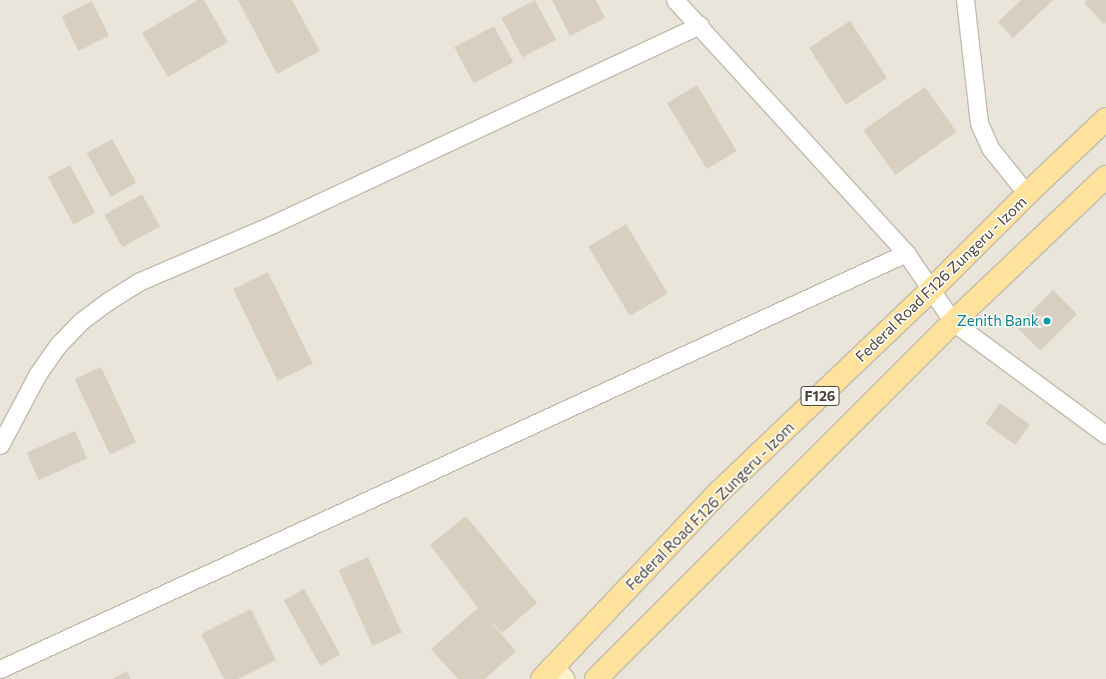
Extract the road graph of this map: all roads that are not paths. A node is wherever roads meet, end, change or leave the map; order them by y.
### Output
1 (675, 0) edge
2 (965, 0) edge
3 (700, 25) junction
4 (1106, 120) edge
5 (1106, 177) edge
6 (1027, 194) junction
7 (906, 253) junction
8 (932, 289) junction
9 (953, 322) junction
10 (1106, 435) edge
11 (0, 445) edge
12 (0, 669) edge
13 (552, 675) edge
14 (596, 679) edge

1 - 3 street
2 - 6 street
3 - 7 street
3 - 11 street
4 - 6 main road, Federal Road F.126 Zungeru - Izom / F126
5 - 9 main road, F126
6 - 8 main road, Federal Road F.126 Zungeru - Izom / F126
7 - 8 street
7 - 12 street
8 - 9 street
8 - 13 main road, Federal Road F.126 Zungeru - Izom / F126
9 - 10 street
9 - 14 main road, F126

